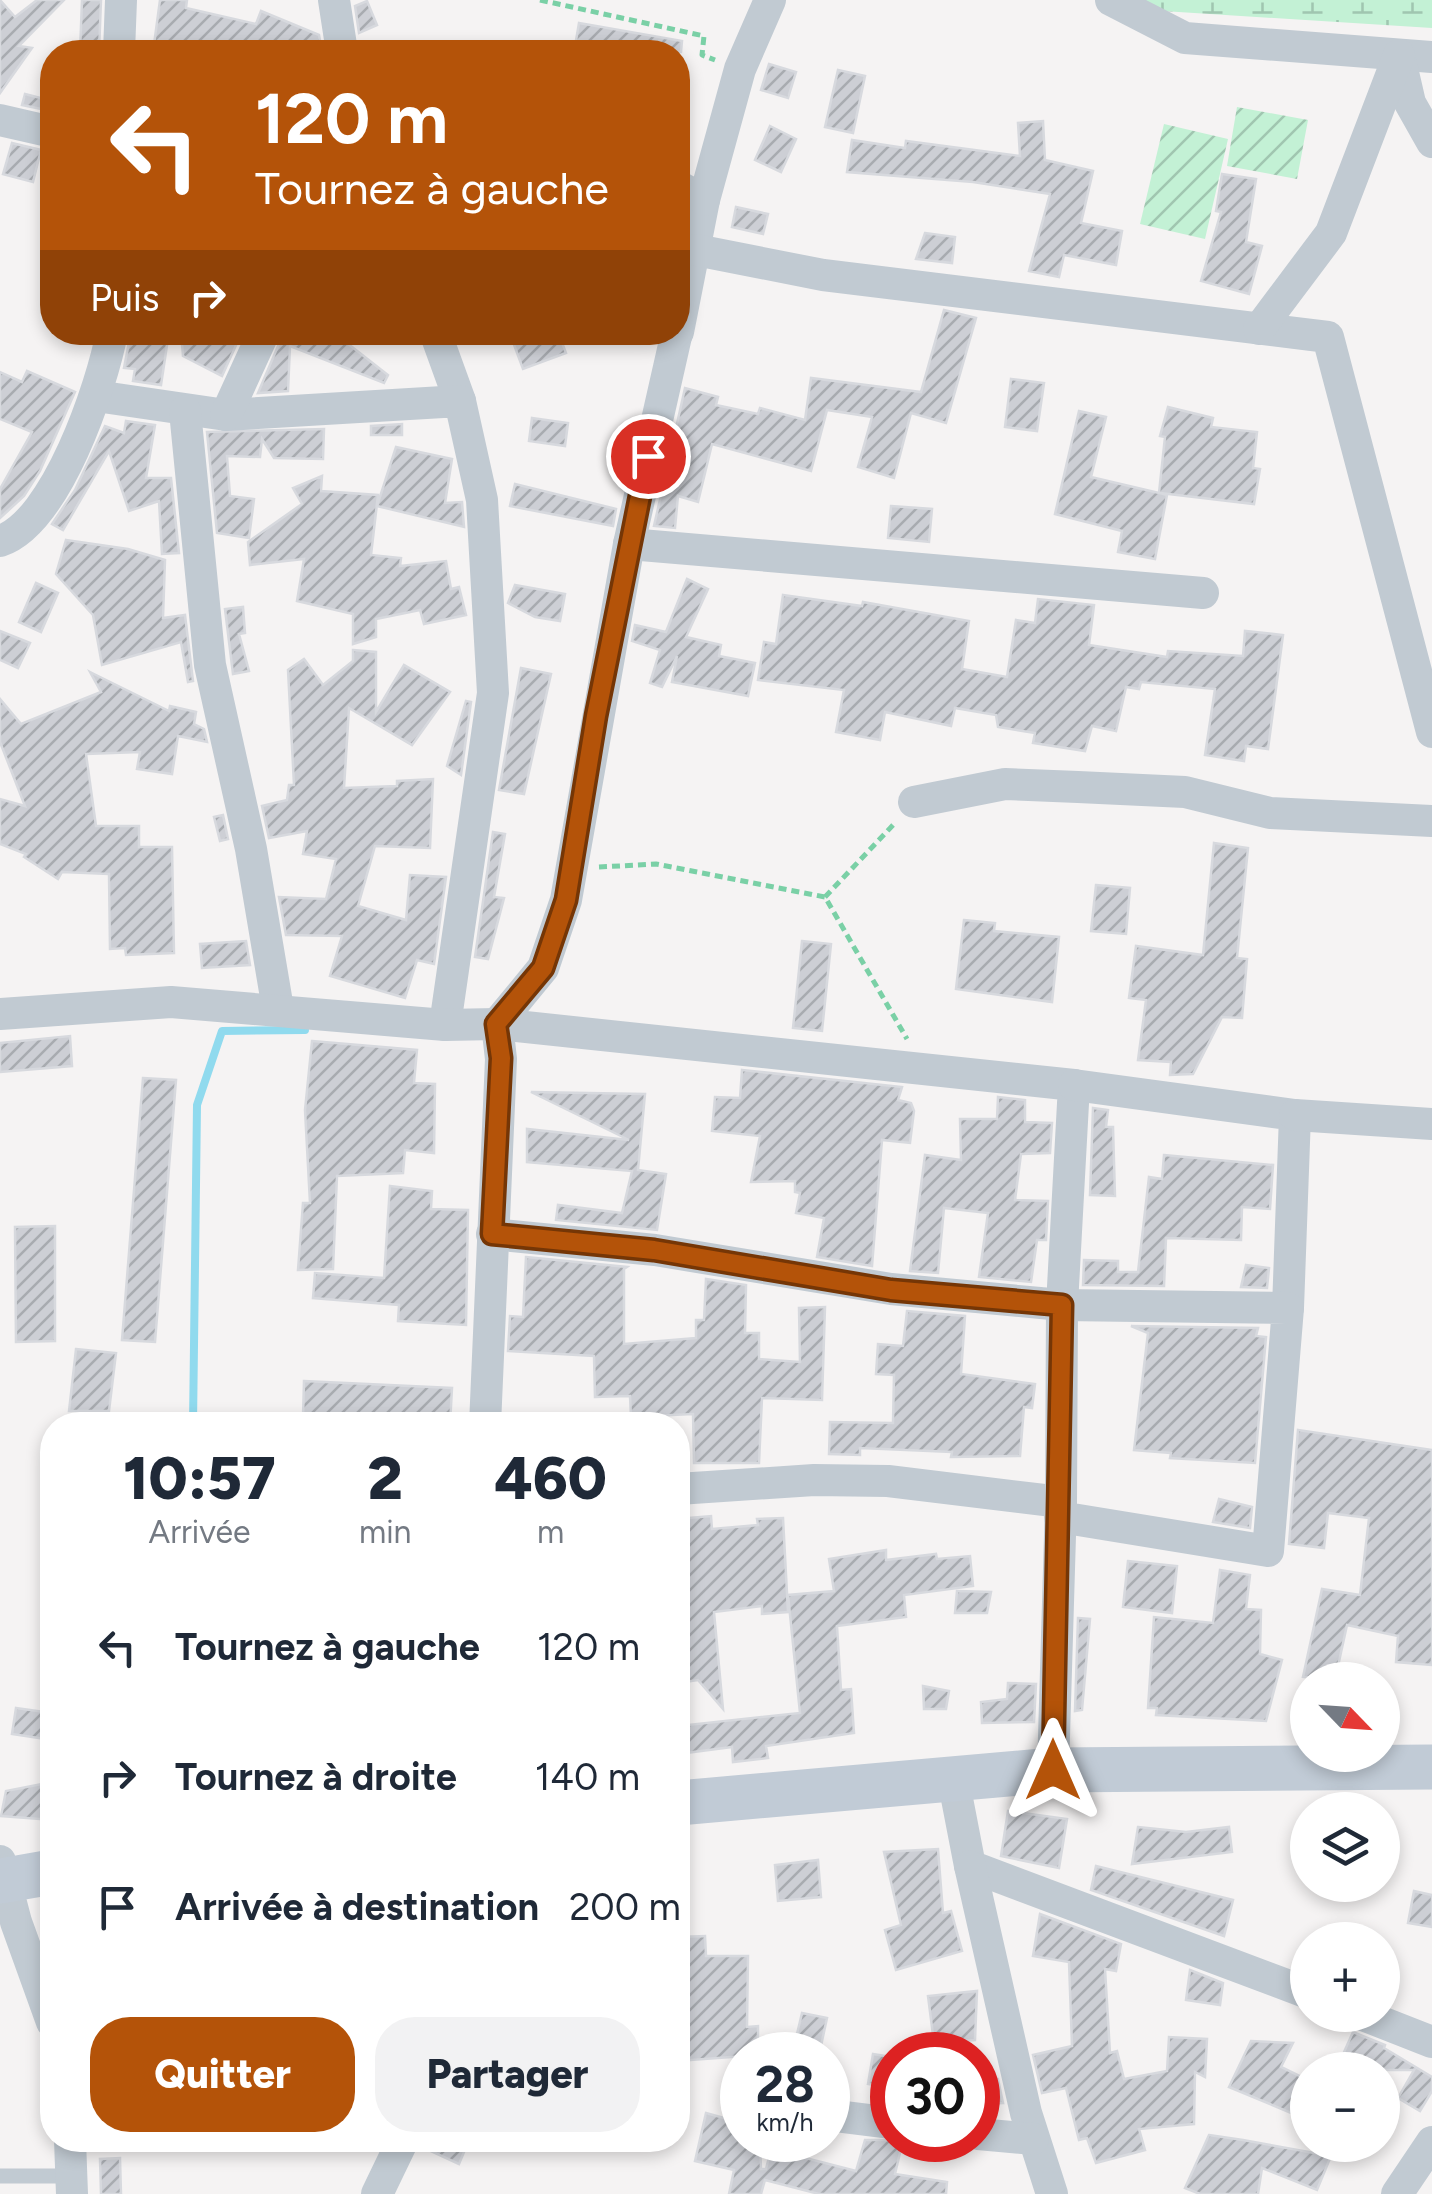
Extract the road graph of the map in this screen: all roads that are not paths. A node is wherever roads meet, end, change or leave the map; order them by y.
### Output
1 (122, 0) edge
2 (334, 0) edge
3 (770, 0) edge
4 (1111, 0) edge
5 (120, 40) edge
6 (340, 40) edge
7 (1398, 55) junction
8 (1432, 57) edge
9 (0, 120) edge
10 (40, 129) edge
11 (1432, 142) edge
12 (691, 193) edge
13 (696, 250) junction
14 (690, 276) edge
15 (1259, 329) junction
16 (109, 345) edge
17 (258, 345) edge
18 (440, 345) edge
19 (674, 345) edge
20 (96, 396) junction
21 (460, 401) junction
22 (185, 411) junction
23 (226, 416) junction
24 (0, 541) edge
25 (629, 544) junction
26 (1203, 593) dead end
27 (1432, 732) edge
28 (914, 802) road end
29 (1432, 821) edge
30 (278, 1009) junction
31 (0, 1014) edge
32 (496, 1024) junction
33 (444, 1025) junction
34 (1074, 1085) junction
35 (1296, 1115) junction
36 (1432, 1124) edge
37 (492, 1234) junction
38 (1062, 1305) junction
39 (1288, 1308) junction
40 (486, 1412) edge
41 (690, 1487) edge
42 (1060, 1509) junction
43 (1432, 1768) edge
44 (1053, 1770) junction
45 (953, 1778) junction
46 (690, 1803) edge
47 (970, 1866) junction
48 (20, 1874) edge
49 (40, 1966) edge
50 (1290, 1986) edge
51 (1400, 2029) edge
52 (1432, 2042) edge
53 (1000, 2136) edge
54 (1033, 2139) junction
55 (1432, 2142) edge
56 (71, 2152) edge
57 (397, 2152) edge
58 (0, 2176) edge
59 (72, 2185) edge
60 (377, 2194) edge
61 (1052, 2194) edge
62 (1397, 2194) edge

1 - 5 street
2 - 6 street
3 - 12 street
4 - 7 street
7 - 8 street
7 - 11 street
7 - 15 street
9 - 10 street
12 - 13 street
13 - 14 street
13 - 15 street
15 - 27 street
16 - 20 street
17 - 23 street
18 - 21 street
19 - 25 street
20 - 22 street
20 - 24 street
21 - 23 street
21 - 33 street
22 - 23 street
22 - 30 street
25 - 26 street
25 - 32 street
28 - 29 street
30 - 31 street
30 - 33 street
32 - 33 street
32 - 34 street
32 - 37 street
34 - 35 street
34 - 38 street
35 - 36 street
35 - 39 street
37 - 38 street
37 - 40 street
38 - 39 street
38 - 42 street
39 - 42 street
41 - 42 street
42 - 44 street
43 - 44 main road
44 - 45 main road
45 - 46 main road
45 - 47 street
47 - 50 street
47 - 54 street
48 - 49 street
51 - 52 street
53 - 54 street
54 - 61 street
55 - 62 street
56 - 59 street
57 - 60 street
58 - 59 lane

